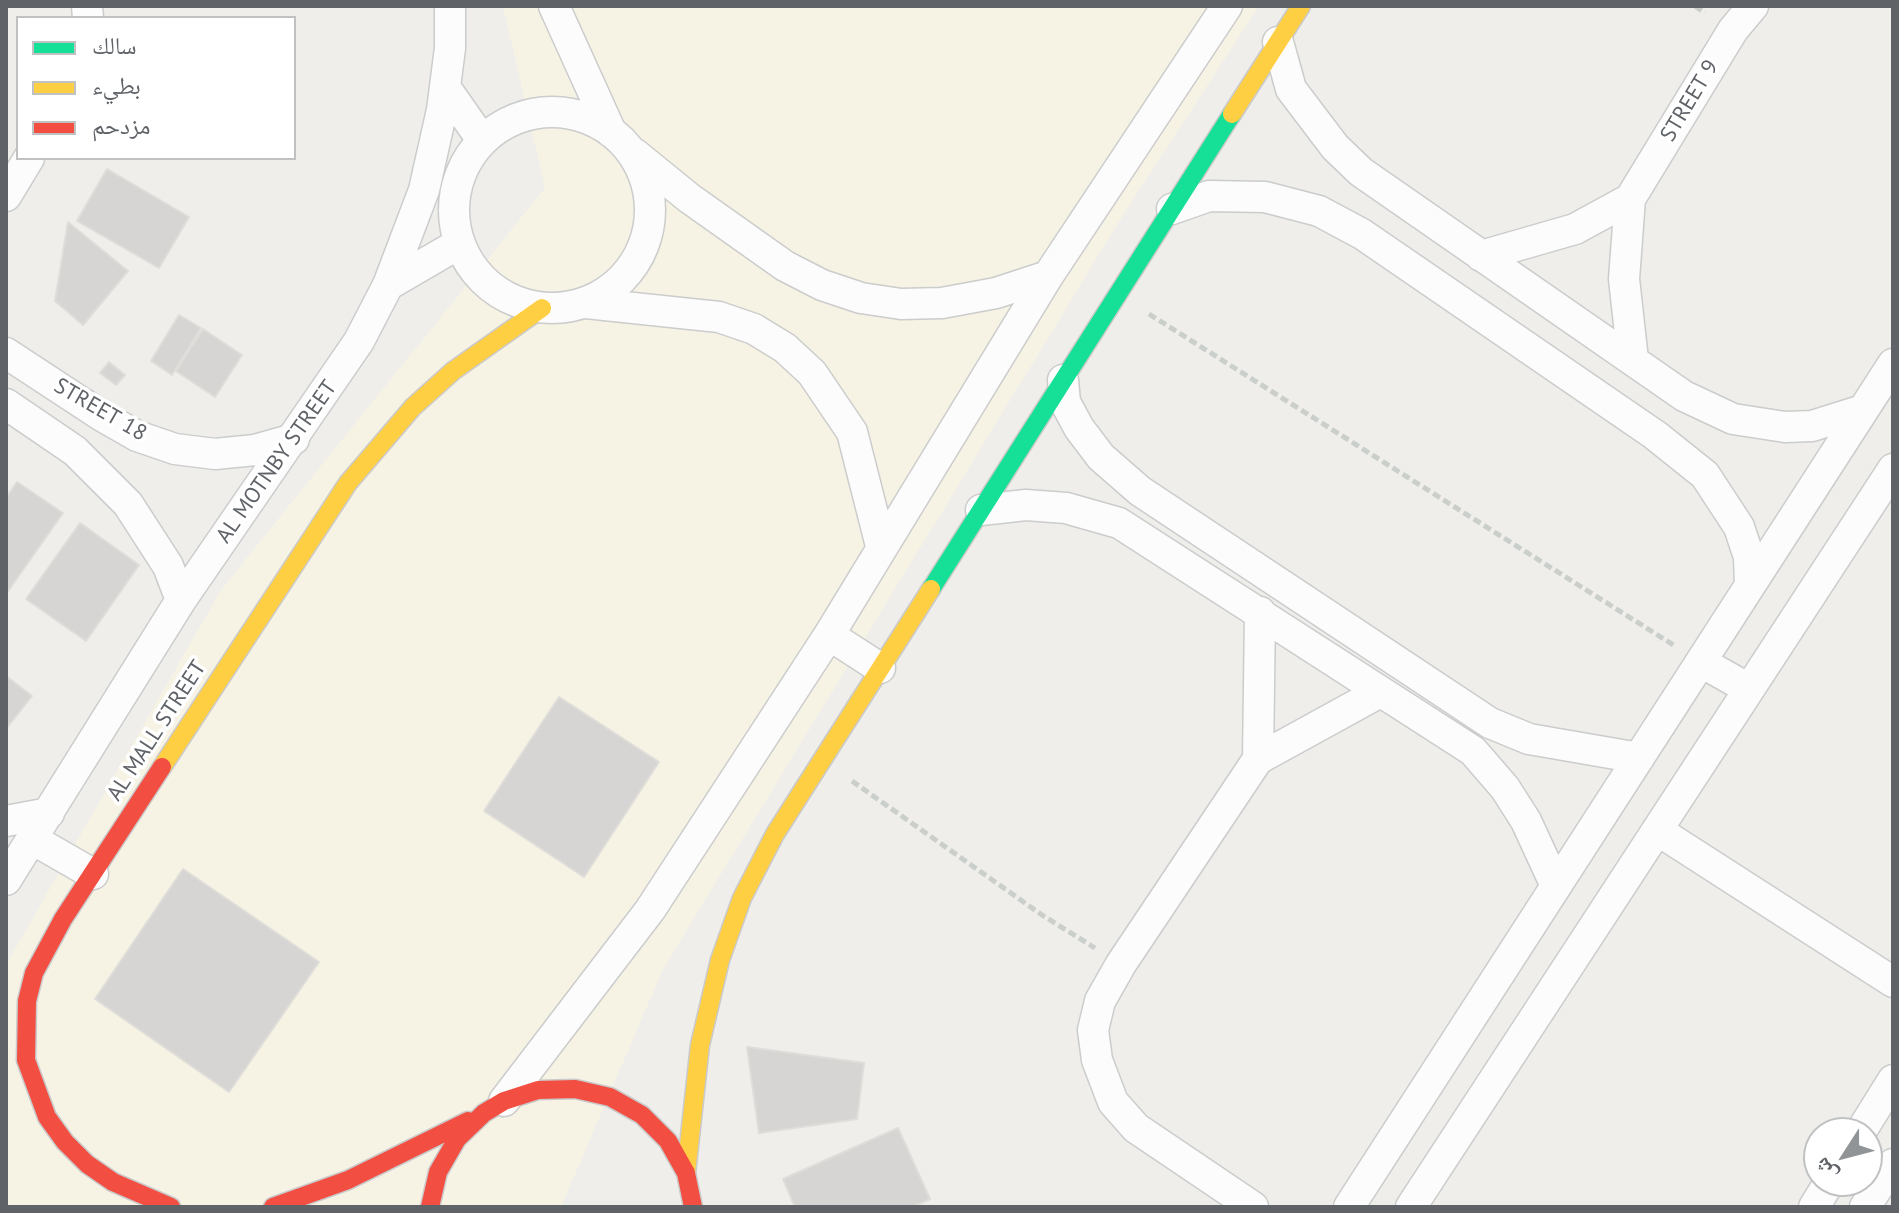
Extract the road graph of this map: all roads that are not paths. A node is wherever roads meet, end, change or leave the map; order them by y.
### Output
1 (450, 6) edge
2 (554, 6) edge
3 (1227, 6) edge
4 (1301, 6) edge
5 (1753, 6) edge
6 (1278, 42) junction
7 (445, 87) junction
8 (482, 140) junction
9 (620, 140) junction
10 (28, 160) edge
11 (1390, 194) junction
12 (6, 196) edge
13 (1630, 199) junction
14 (1172, 209) junction
15 (1362, 234) junction
16 (460, 243) junction
17 (1481, 256) junction
18 (1048, 276) junction
19 (388, 285) junction
20 (586, 303) junction
21 (542, 308) junction
22 (6, 353) edge
23 (1633, 360) junction
24 (1893, 364) edge
25 (1063, 380) junction
26 (1684, 396) junction
27 (6, 404) edge
28 (1863, 410) junction
29 (102, 416) junction
30 (1655, 435) junction
31 (294, 439) junction
32 (75, 451) junction
33 (1893, 469) edge
34 (1140, 491) junction
35 (981, 510) junction
36 (1119, 523) junction
37 (881, 546) junction
38 (1750, 585) junction
39 (181, 600) junction
40 (1260, 612) junction
41 (829, 635) junction
42 (1701, 662) junction
43 (880, 668) junction
44 (1749, 689) junction
45 (1380, 692) junction
46 (1490, 723) junction
47 (1473, 751) junction
48 (1639, 758) junction
49 (1258, 759) junction
50 (49, 813) junction
51 (6, 821) edge
52 (1657, 830) junction
53 (32, 839) junction
54 (93, 874) junction
55 (6, 880) edge
56 (1556, 886) junction
57 (1893, 982) edge
58 (1893, 1080) edge
59 (494, 1107) junction
60 (1870, 1117) edge
61 (1893, 1164) edge
62 (686, 1173) junction
63 (171, 1207) edge
64 (273, 1207) edge
65 (430, 1207) edge
66 (693, 1207) edge
67 (1253, 1207) edge
68 (1349, 1207) edge
69 (1411, 1207) edge
70 (1865, 1207) edge

1 - 7 street, AL MOTNBY STREET
2 - 9 street
3 - 18 street
4 - 6 street
5 - 13 street, STREET 9
6 - 11 street
6 - 14 street
7 - 8 street
7 - 19 street, AL MOTNBY STREET
8 - 9 street
8 - 16 street
9 - 18 street
9 - 20 street
10 - 12 street
11 - 15 street
11 - 17 street
13 - 17 street
13 - 23 street, STREET 9
14 - 15 street
14 - 25 street
15 - 30 street
16 - 19 street
16 - 21 street
17 - 23 street
18 - 37 street
19 - 31 street, AL MOTNBY STREET
20 - 21 street
20 - 37 street
21 - 54 street, AL MALL STREET
22 - 29 street, STREET 18
23 - 26 street
24 - 28 street
25 - 34 street
25 - 35 street
26 - 28 street
26 - 30 street
27 - 32 street, STREET 18
28 - 38 street
29 - 31 street, STREET 18
29 - 32 street
30 - 38 street
31 - 39 street, AL MOTNBY STREET
32 - 39 street, STREET 18
33 - 44 street
34 - 36 street
34 - 46 street
35 - 36 street
35 - 43 street
36 - 40 street
37 - 41 street
38 - 42 street
39 - 50 street, AL MOTNBY STREET
40 - 45 street
40 - 49 street
41 - 43 street
41 - 59 street
42 - 44 street
42 - 48 street
43 - 62 street
44 - 52 street
45 - 47 street
45 - 49 street
46 - 47 street
46 - 48 street
47 - 56 street
48 - 56 street
49 - 67 street
50 - 51 street
50 - 53 street, AL MOTNBY STREET
52 - 57 street
52 - 69 street
53 - 54 street
53 - 55 street, AL MOTNBY STREET
54 - 63 street, AL MALL STREET
56 - 68 street
58 - 60 street
59 - 62 street
59 - 64 street
59 - 65 street
61 - 70 street
62 - 66 street

